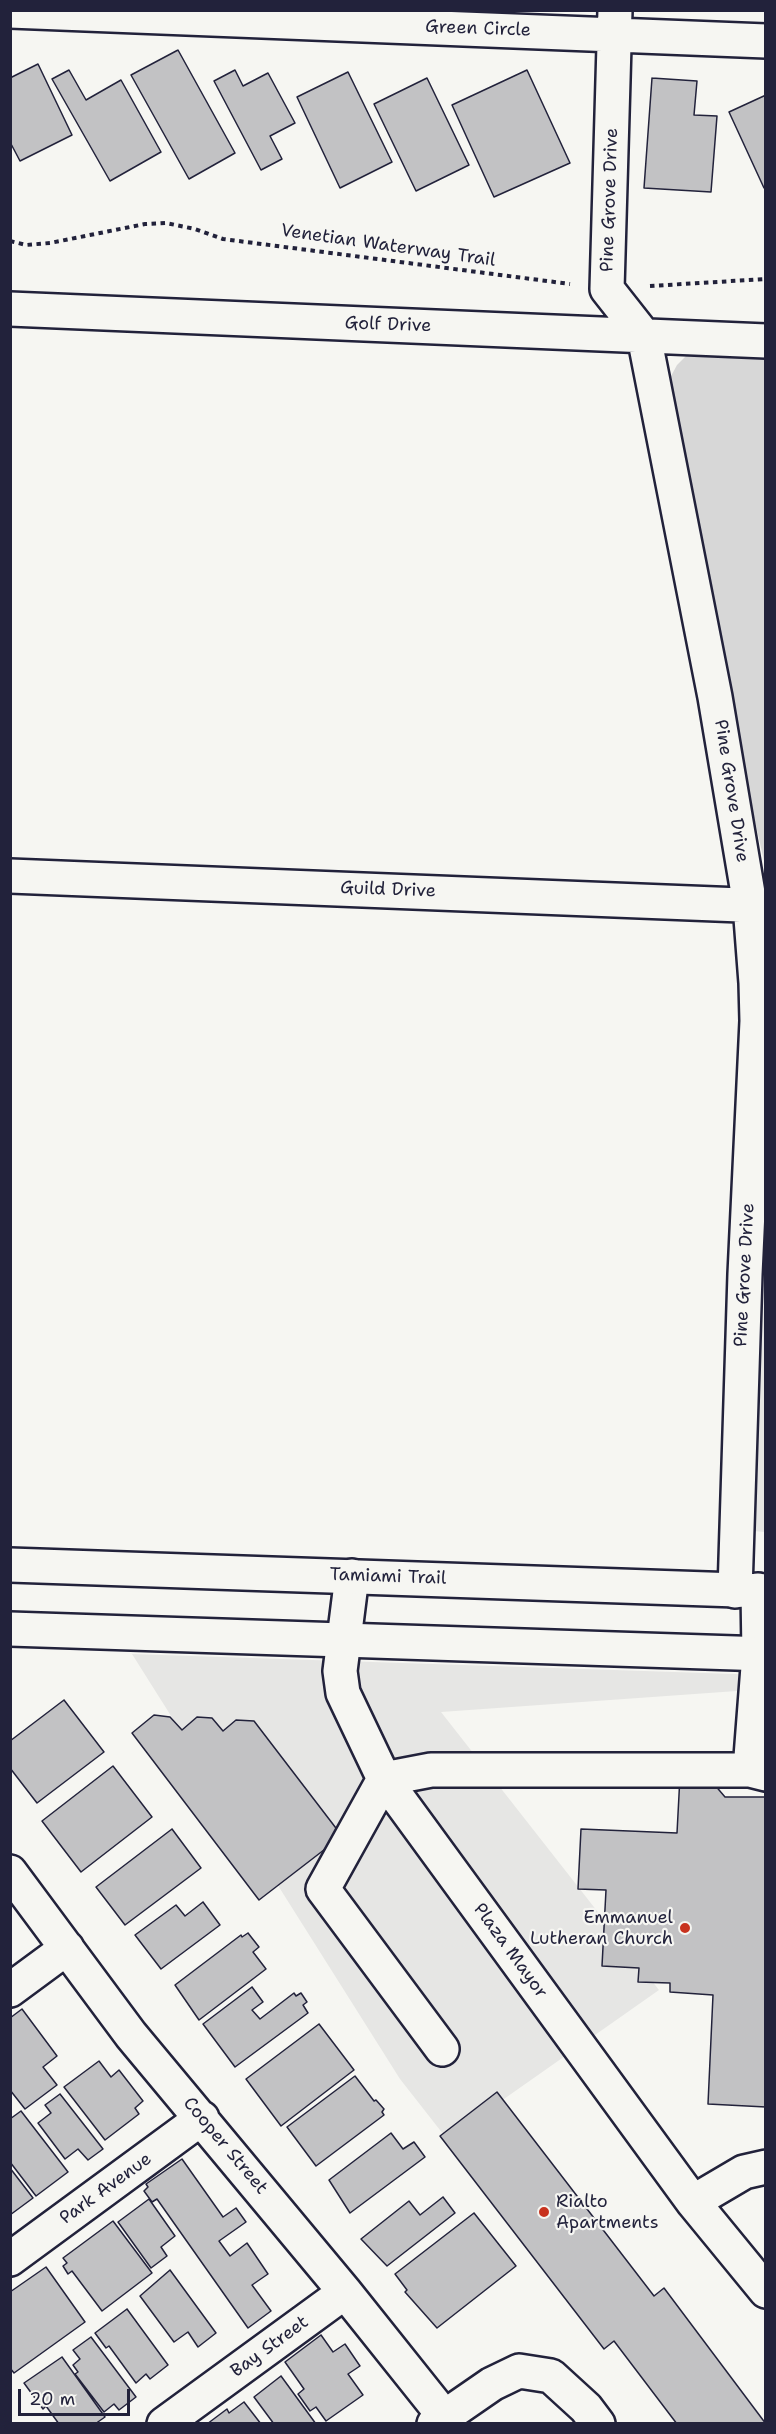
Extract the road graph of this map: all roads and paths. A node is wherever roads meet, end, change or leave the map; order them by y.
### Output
1 (10, 10) edge
2 (615, 23) edge
3 (765, 41) edge
4 (10, 241) edge
5 (765, 279) edge
6 (607, 289) junction
7 (10, 309) edge
8 (644, 336) junction
9 (765, 340) edge
10 (10, 876) edge
11 (758, 906) edge
12 (10, 1565) edge
13 (352, 1576) junction
14 (753, 1591) edge
15 (10, 1629) edge
16 (343, 1640) junction
17 (762, 1654) edge
18 (758, 1772) edge
19 (384, 1779) junction
20 (10, 1872) edge
21 (67, 1948) junction
22 (10, 1990) edge
23 (442, 2049) dead end
24 (202, 2118) junction
25 (765, 2167) edge
26 (693, 2202) junction
27 (10, 2259) edge
28 (763, 2286) edge
29 (345, 2292) junction
30 (439, 2420) edge
31 (164, 2424) edge
32 (598, 2424) edge

1 - 2 street, Green Circle
2 - 3 street, Green Circle
2 - 6 street, Pine Grove Drive
4 - 6 path, Venetian Waterway Trail
5 - 6 path, Venetian Waterway Trail
6 - 8 street, Pine Grove Drive
7 - 8 street, Golf Drive
8 - 9 street, Golf Drive
8 - 11 street, Pine Grove Drive
10 - 11 street, Guild Drive
11 - 14 street, Pine Grove Drive
12 - 13 street, Tamiami Trail
13 - 14 street, Tamiami Trail
13 - 16 street, Plaza Mayor
14 - 17 street, Pine Grove Drive
15 - 16 street
16 - 17 street
16 - 19 street, Plaza Mayor
17 - 18 street, Pine Grove Drive
18 - 19 street
19 - 23 street
19 - 26 street, Plaza Mayor
20 - 21 street, Cooper Street
21 - 22 street
21 - 24 street, Cooper Street
24 - 27 street, Park Avenue
24 - 29 street, Cooper Street
25 - 26 street
26 - 28 street, Plaza Mayor
29 - 30 street, Cooper Street
29 - 31 street, Bay Street
30 - 32 street

